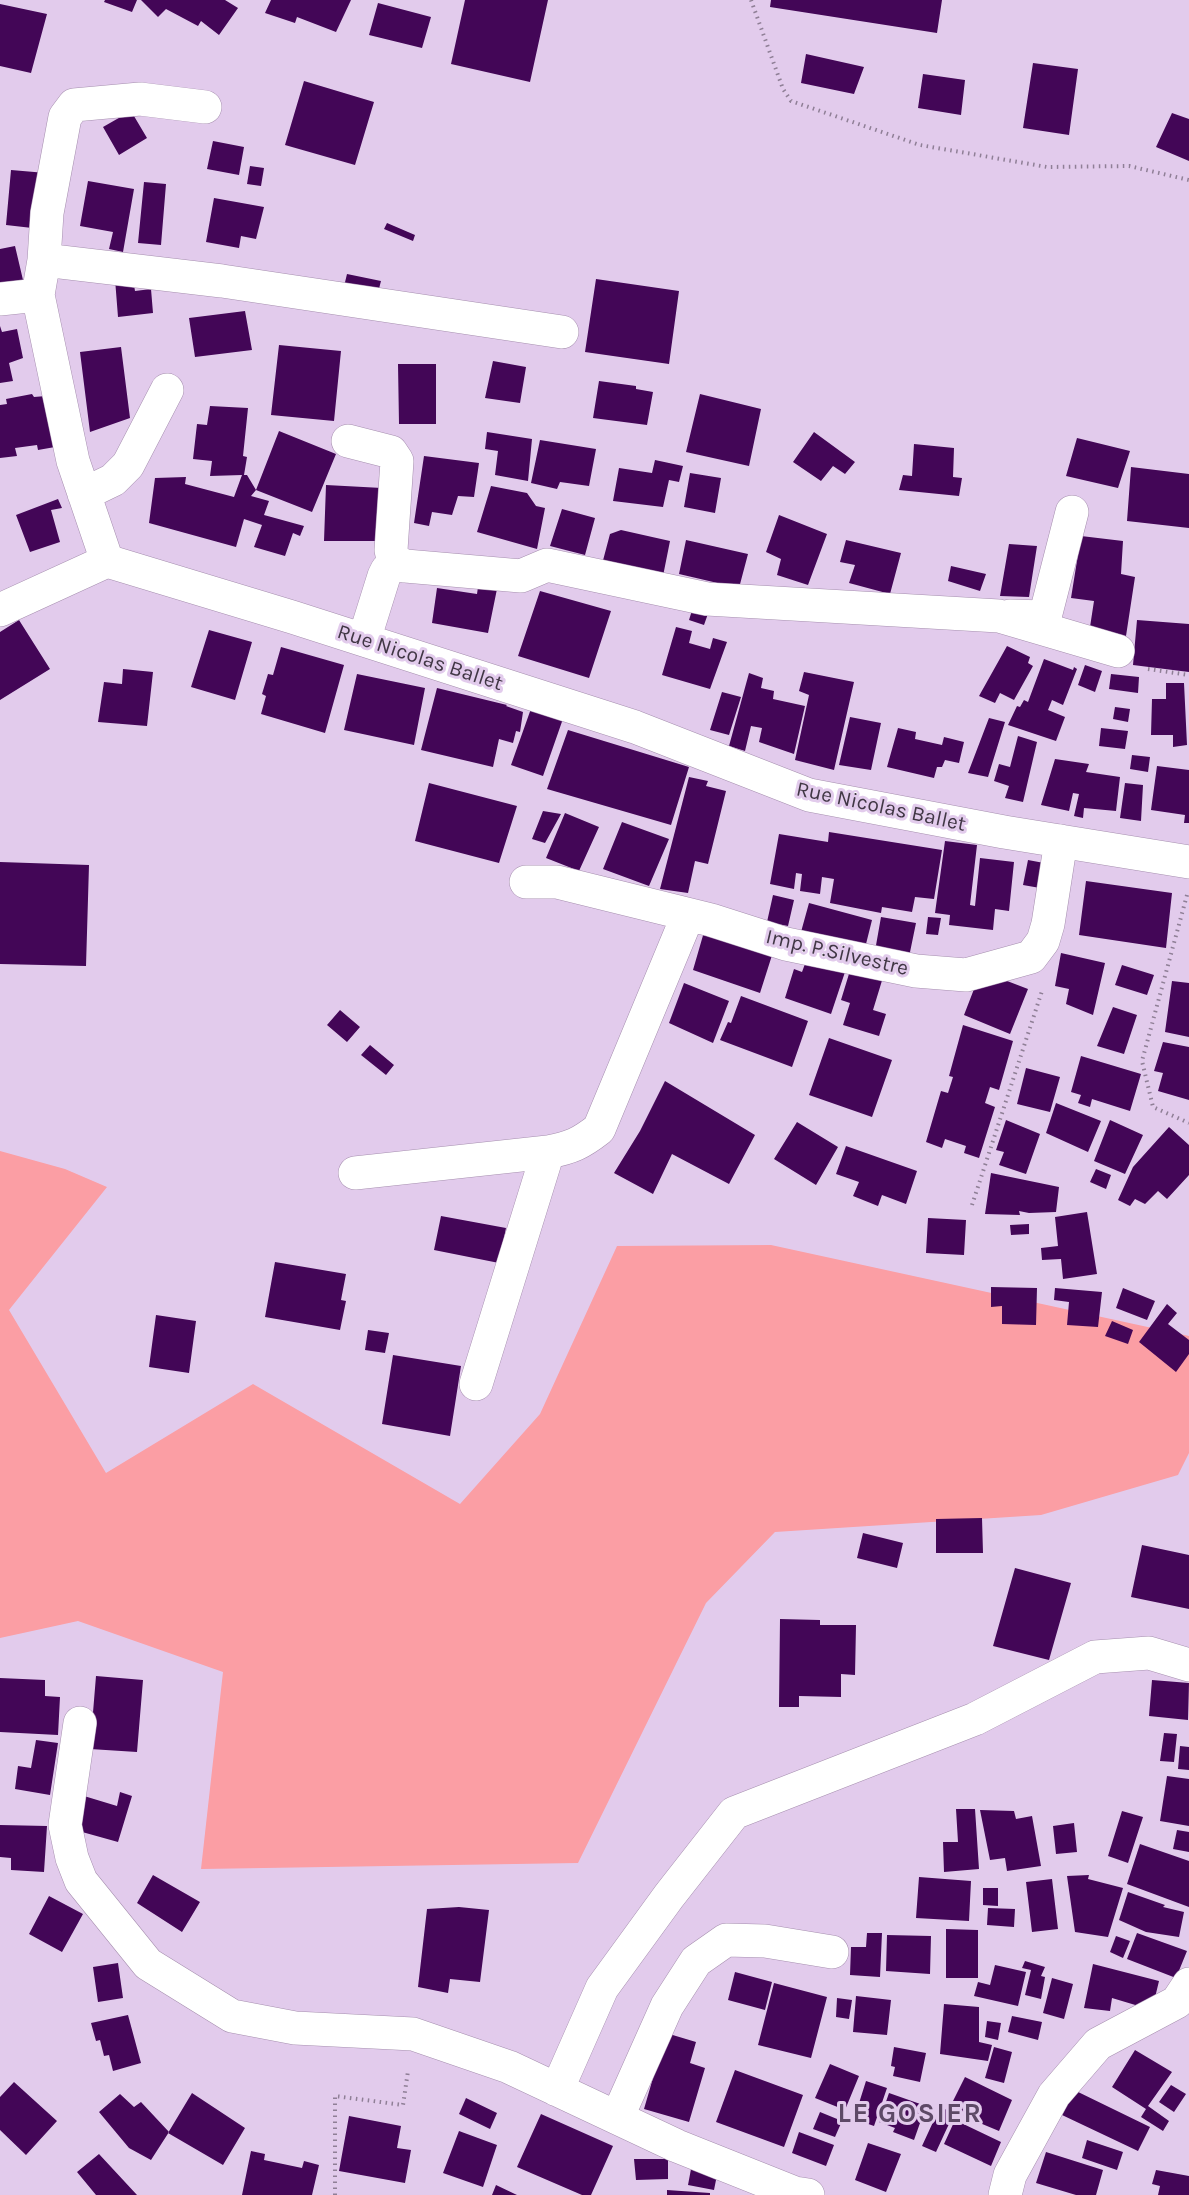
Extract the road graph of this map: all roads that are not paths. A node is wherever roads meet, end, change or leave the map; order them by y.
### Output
1 (204, 107) dead end
2 (44, 260) junction
3 (38, 295) junction
4 (0, 299) edge
5 (562, 332) dead end
6 (167, 390) dead end
7 (348, 441) dead end
8 (84, 494) junction
9 (1072, 512) dead end
10 (107, 561) junction
11 (404, 566) junction
12 (0, 610) edge
13 (999, 616) junction
14 (364, 640) junction
15 (1118, 651) dead end
16 (1061, 841) junction
17 (1189, 862) edge
18 (526, 882) dead end
19 (688, 915) junction
20 (548, 1152) junction
21 (356, 1173) dead end
22 (476, 1384) dead end
23 (1189, 1665) edge
24 (80, 1723) dead end
25 (832, 1952) dead end
26 (1189, 1984) edge
27 (557, 2090) junction
28 (617, 2118) junction
29 (808, 2195) edge
30 (1005, 2195) edge

1 - 2 street
2 - 3 street
2 - 5 street
3 - 4 street
3 - 8 street
6 - 8 street
7 - 11 street
8 - 10 street
9 - 13 street
10 - 12 street
10 - 14 street, Rue Nicolas Ballet
11 - 13 street
11 - 14 street
13 - 15 street
14 - 16 street, Rue Nicolas Ballet
16 - 17 street, Rue Nicolas Ballet
16 - 19 street, Imp. P.Silvestre
18 - 19 street, Imp. P.Silvestre
19 - 20 street
20 - 21 street
20 - 22 street
23 - 27 street
24 - 27 street
25 - 28 street
26 - 30 street
27 - 28 street
28 - 29 street

